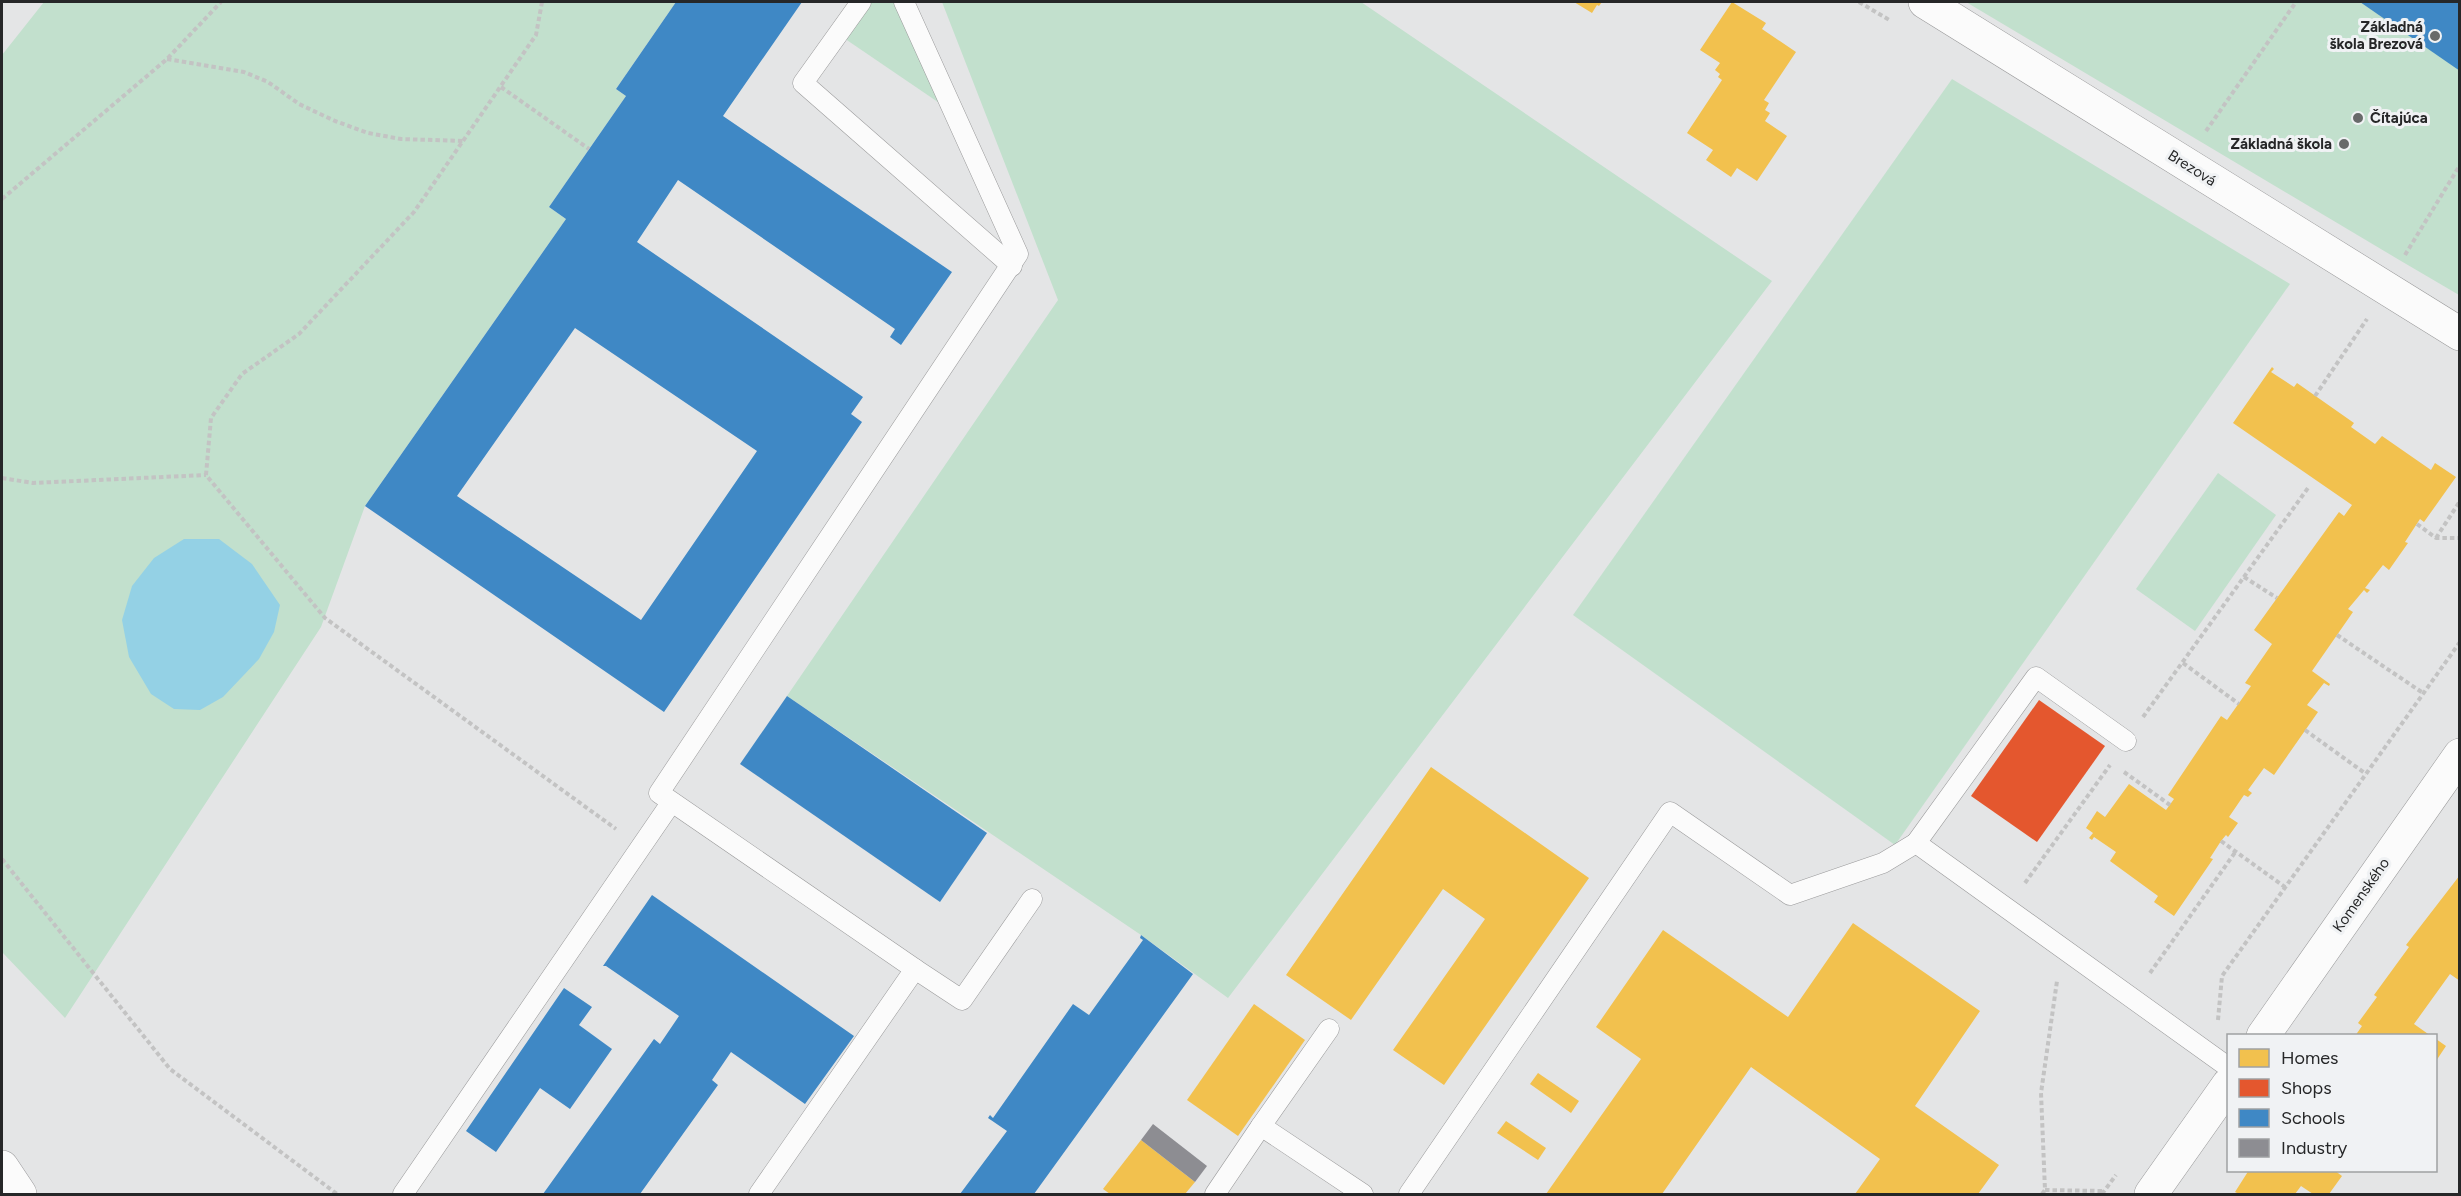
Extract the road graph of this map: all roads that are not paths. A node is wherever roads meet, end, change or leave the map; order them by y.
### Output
1 (861, 2) edge
2 (904, 2) edge
3 (1925, 2) edge
4 (1012, 266) junction
5 (2460, 334) edge
6 (2126, 741) road end
7 (2460, 755) edge
8 (671, 802) junction
9 (1916, 843) junction
10 (1032, 899) dead end
11 (915, 969) junction
12 (1329, 1029) dead end
13 (2264, 1034) edge
14 (2227, 1065) edge
15 (2227, 1088) edge
16 (1261, 1126) junction
17 (2, 1167) edge
18 (20, 1194) edge
19 (403, 1194) edge
20 (759, 1194) edge
21 (1215, 1194) edge
22 (1363, 1194) edge
23 (1409, 1194) edge
24 (2151, 1194) edge

1 - 4 lane
2 - 4 lane
3 - 5 street, Brezová
4 - 8 lane
6 - 9 lane
7 - 13 street, Komenského
8 - 11 lane
8 - 19 lane
9 - 14 lane
9 - 23 lane
10 - 11 lane
11 - 20 lane
12 - 16 lane
15 - 24 street
16 - 21 lane
16 - 22 lane
17 - 18 street

